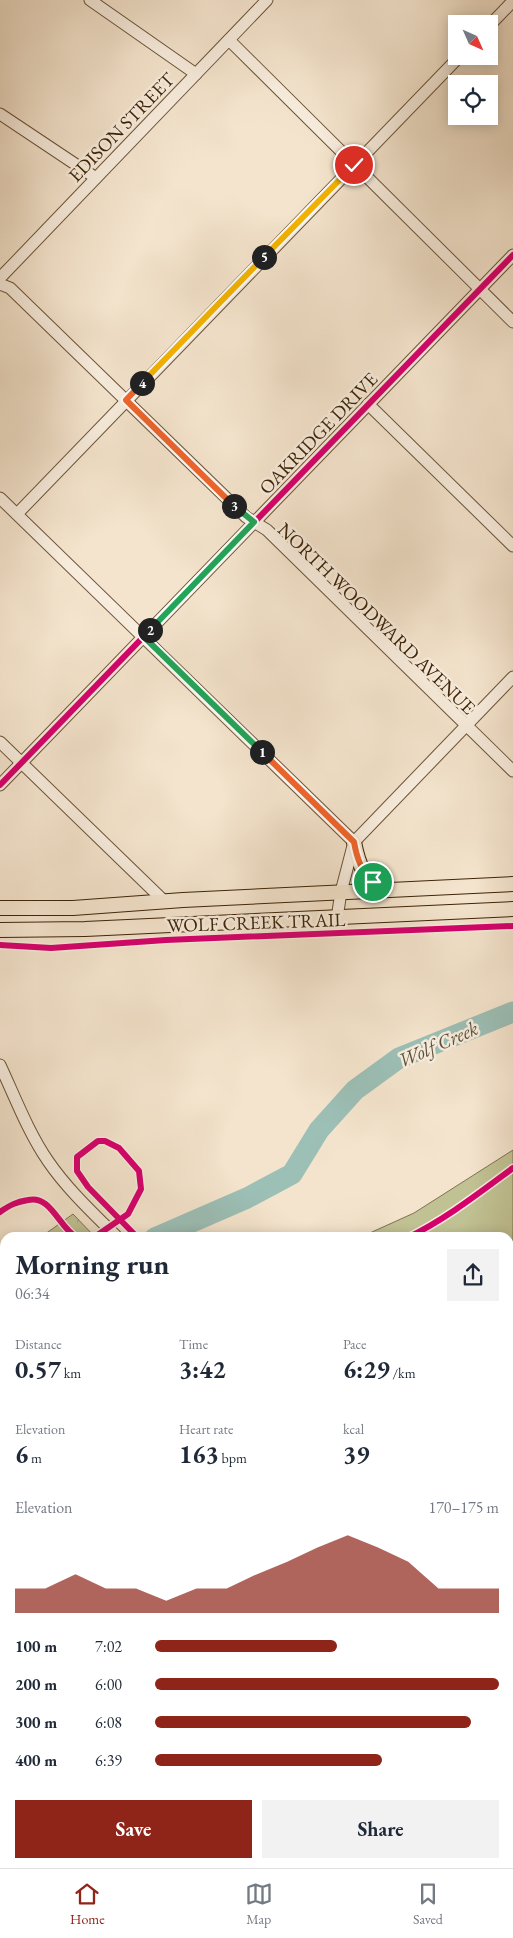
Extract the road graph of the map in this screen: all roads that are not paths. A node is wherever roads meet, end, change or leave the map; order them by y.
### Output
1 (90, 0) edge
2 (267, 0) edge
3 (513, 2) edge
4 (498, 17) edge
5 (229, 40) junction
6 (451, 65) edge
7 (196, 74) junction
8 (0, 114) edge
9 (354, 165) junction
10 (96, 178) junction
11 (513, 254) edge
12 (0, 278) edge
13 (0, 284) edge
14 (479, 289) junction
15 (513, 322) edge
16 (126, 400) junction
17 (368, 404) junction
18 (0, 498) edge
19 (17, 514) junction
20 (254, 522) junction
21 (513, 546) edge
22 (143, 636) junction
23 (513, 677) edge
24 (466, 725) junction
25 (0, 742) edge
26 (21, 762) junction
27 (513, 771) edge
28 (0, 785) edge
29 (354, 842) junction
30 (513, 884) edge
31 (391, 890) junction
32 (341, 892) junction
33 (164, 901) junction
34 (0, 908) edge
35 (513, 909) edge
36 (337, 918) junction
37 (0, 930) edge
38 (0, 1065) edge
39 (112, 1232) edge

1 - 7 street
2 - 5 street, EDISON STREET
3 - 4 street
5 - 7 street, EDISON STREET
5 - 9 street
6 - 9 street
7 - 10 street, EDISON STREET
8 - 10 street
9 - 14 street
9 - 16 street
10 - 12 street, EDISON STREET
11 - 14 street, OAKRIDGE DRIVE
13 - 16 street, NORTH WOODWARD AVENUE
14 - 15 street
14 - 17 street, OAKRIDGE DRIVE
16 - 19 street
16 - 20 street, NORTH WOODWARD AVENUE
17 - 20 street, OAKRIDGE DRIVE
17 - 21 street
18 - 19 street
19 - 22 street
20 - 22 street, OAKRIDGE DRIVE
20 - 24 street, NORTH WOODWARD AVENUE
22 - 26 street, OAKRIDGE DRIVE
22 - 29 street
23 - 24 street
24 - 27 street, NORTH WOODWARD AVENUE
24 - 29 street
25 - 26 street
26 - 28 street, OAKRIDGE DRIVE
26 - 33 street
29 - 31 main road
29 - 32 street
30 - 31 main road
31 - 32 main road
32 - 33 main road
32 - 36 street
33 - 34 main road
35 - 36 main road
36 - 37 main road
38 - 39 street

